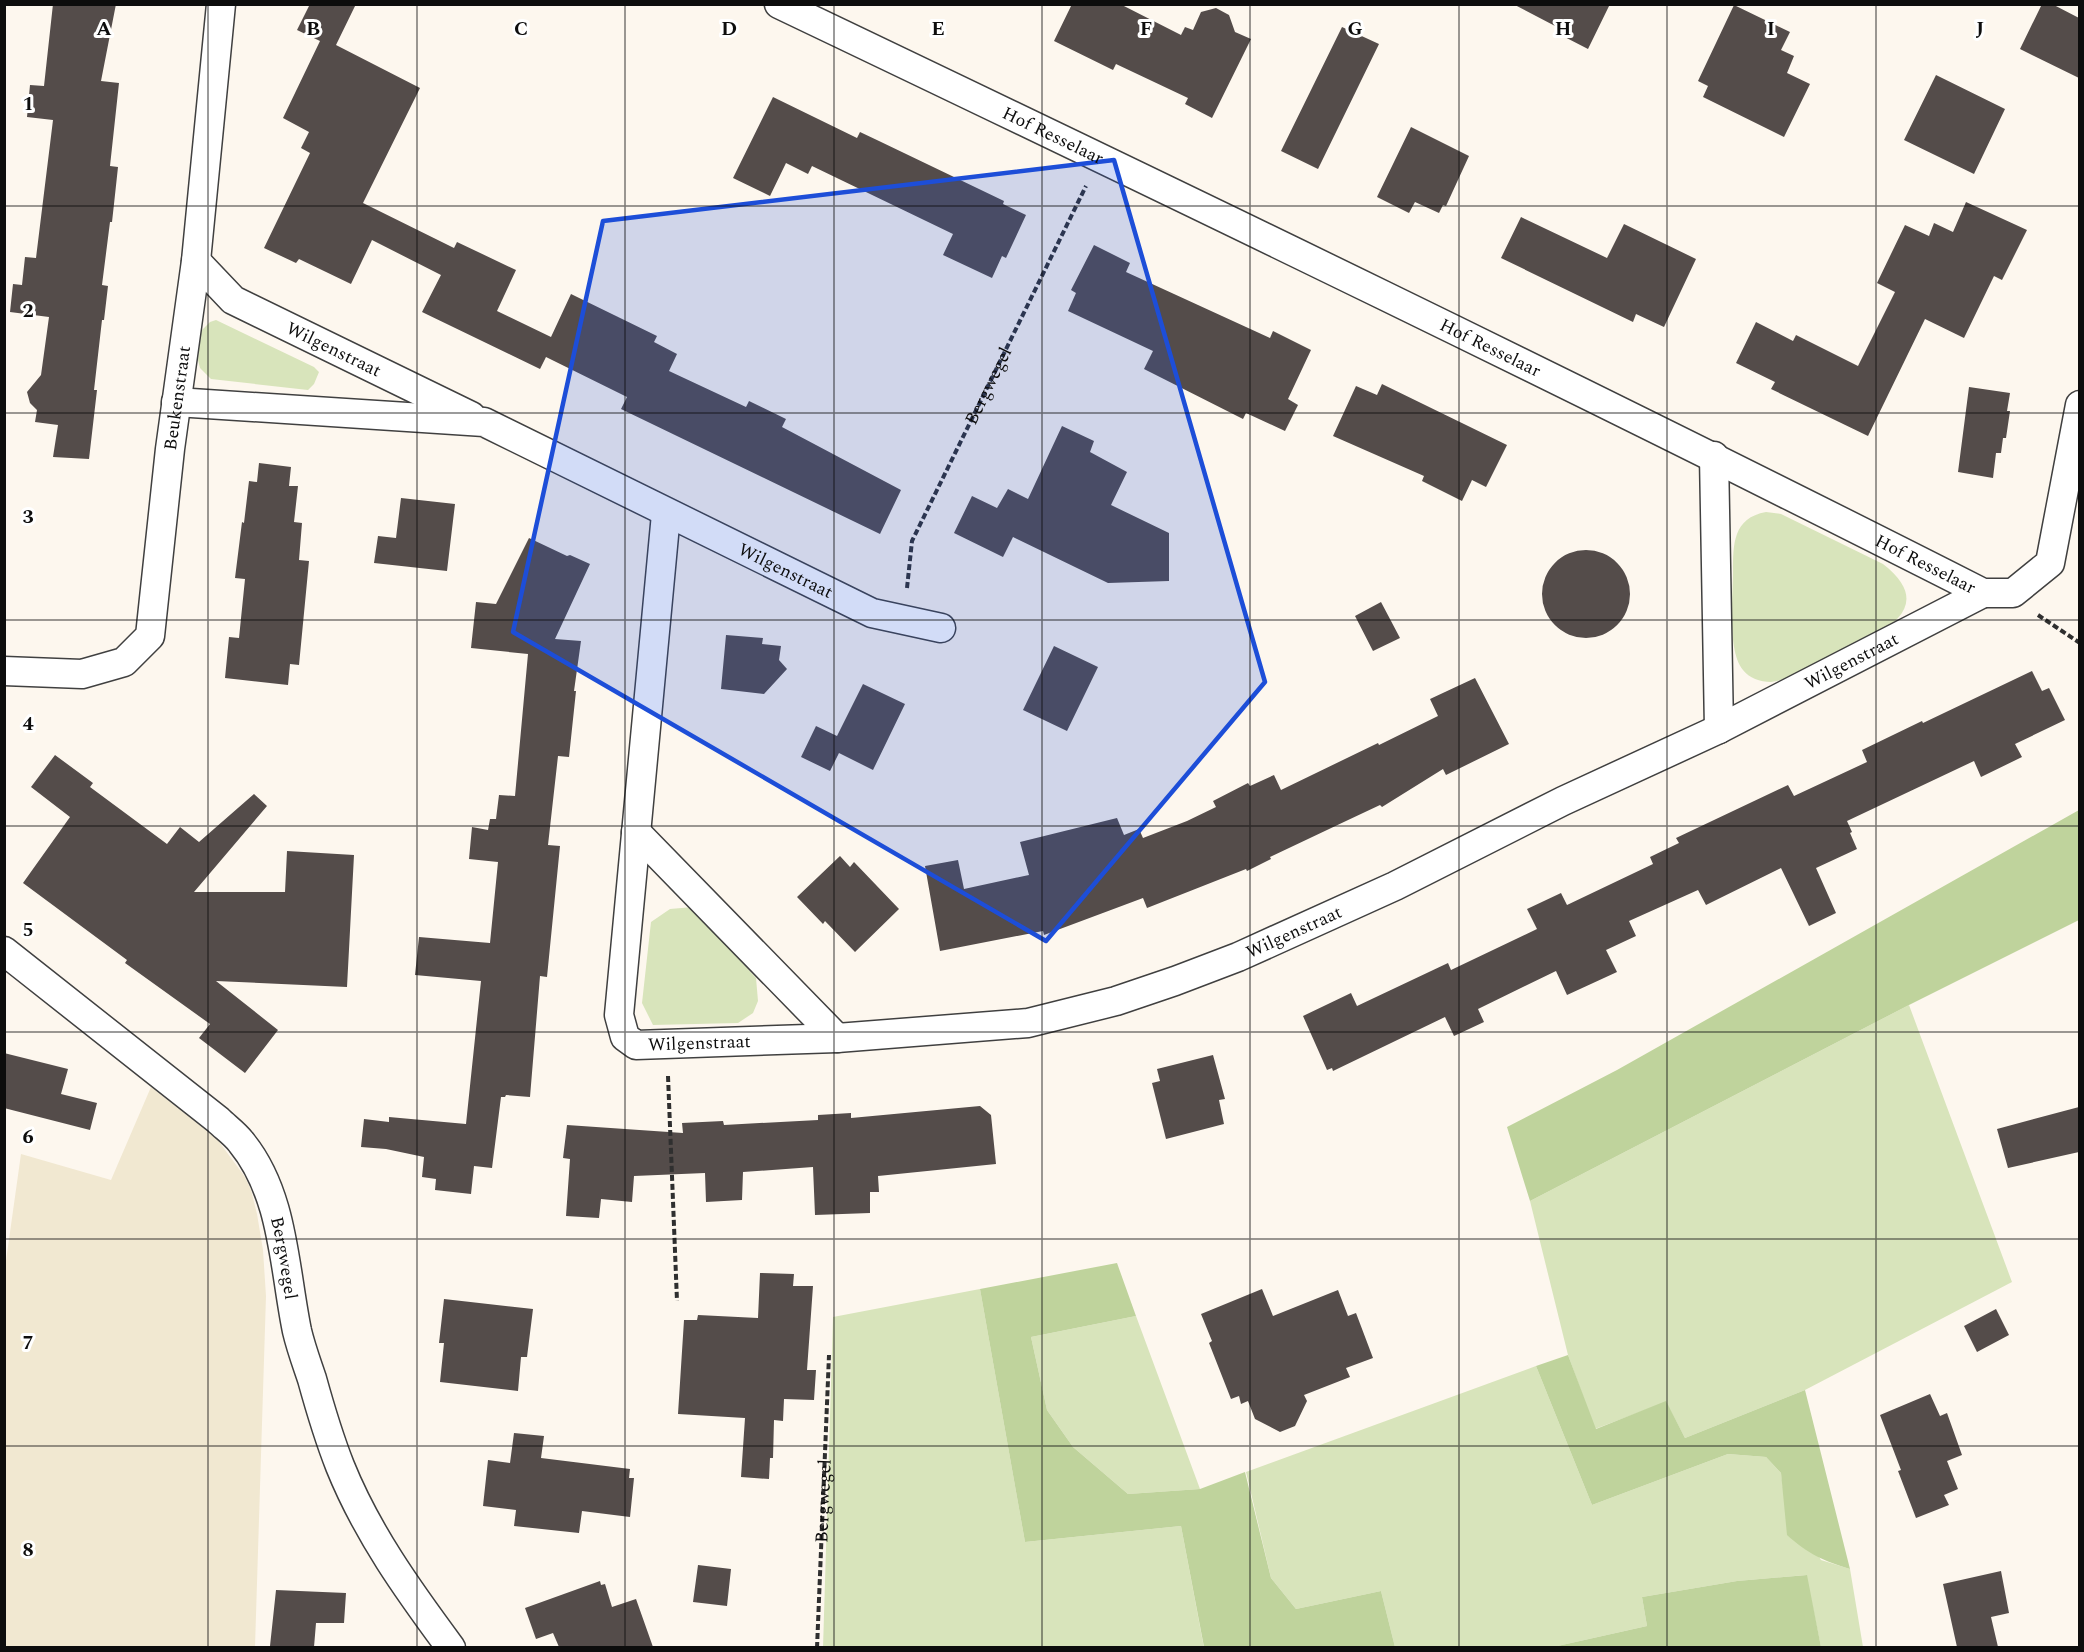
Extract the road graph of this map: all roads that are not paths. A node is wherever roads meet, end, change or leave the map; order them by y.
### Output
1 (221, 4) edge
2 (779, 4) edge
3 (196, 261) junction
4 (176, 402) junction
5 (2079, 405) edge
6 (484, 422) junction
7 (1714, 456) junction
8 (666, 514) junction
9 (1983, 593) junction
10 (941, 628) dead end
11 (4, 671) edge
12 (1719, 729) junction
13 (636, 832) junction
14 (4, 951) edge
15 (837, 1038) junction
16 (451, 1647) edge

1 - 3 street, Beukenstraat
2 - 7 street, Hof Resselaar
3 - 4 street, Beukenstraat
3 - 6 street, Wilgenstraat
4 - 6 street, Wilgenstraat
4 - 11 street, Beukenstraat
5 - 9 street, Hof Resselaar
6 - 8 street, Wilgenstraat
7 - 9 street, Hof Resselaar
7 - 12 street
8 - 10 street, Wilgenstraat
8 - 13 street, Wilgenstraat
9 - 12 street, Wilgenstraat
12 - 15 street, Wilgenstraat
13 - 15 street
13 - 15 street, Wilgenstraat
14 - 16 street, Bergwegel

